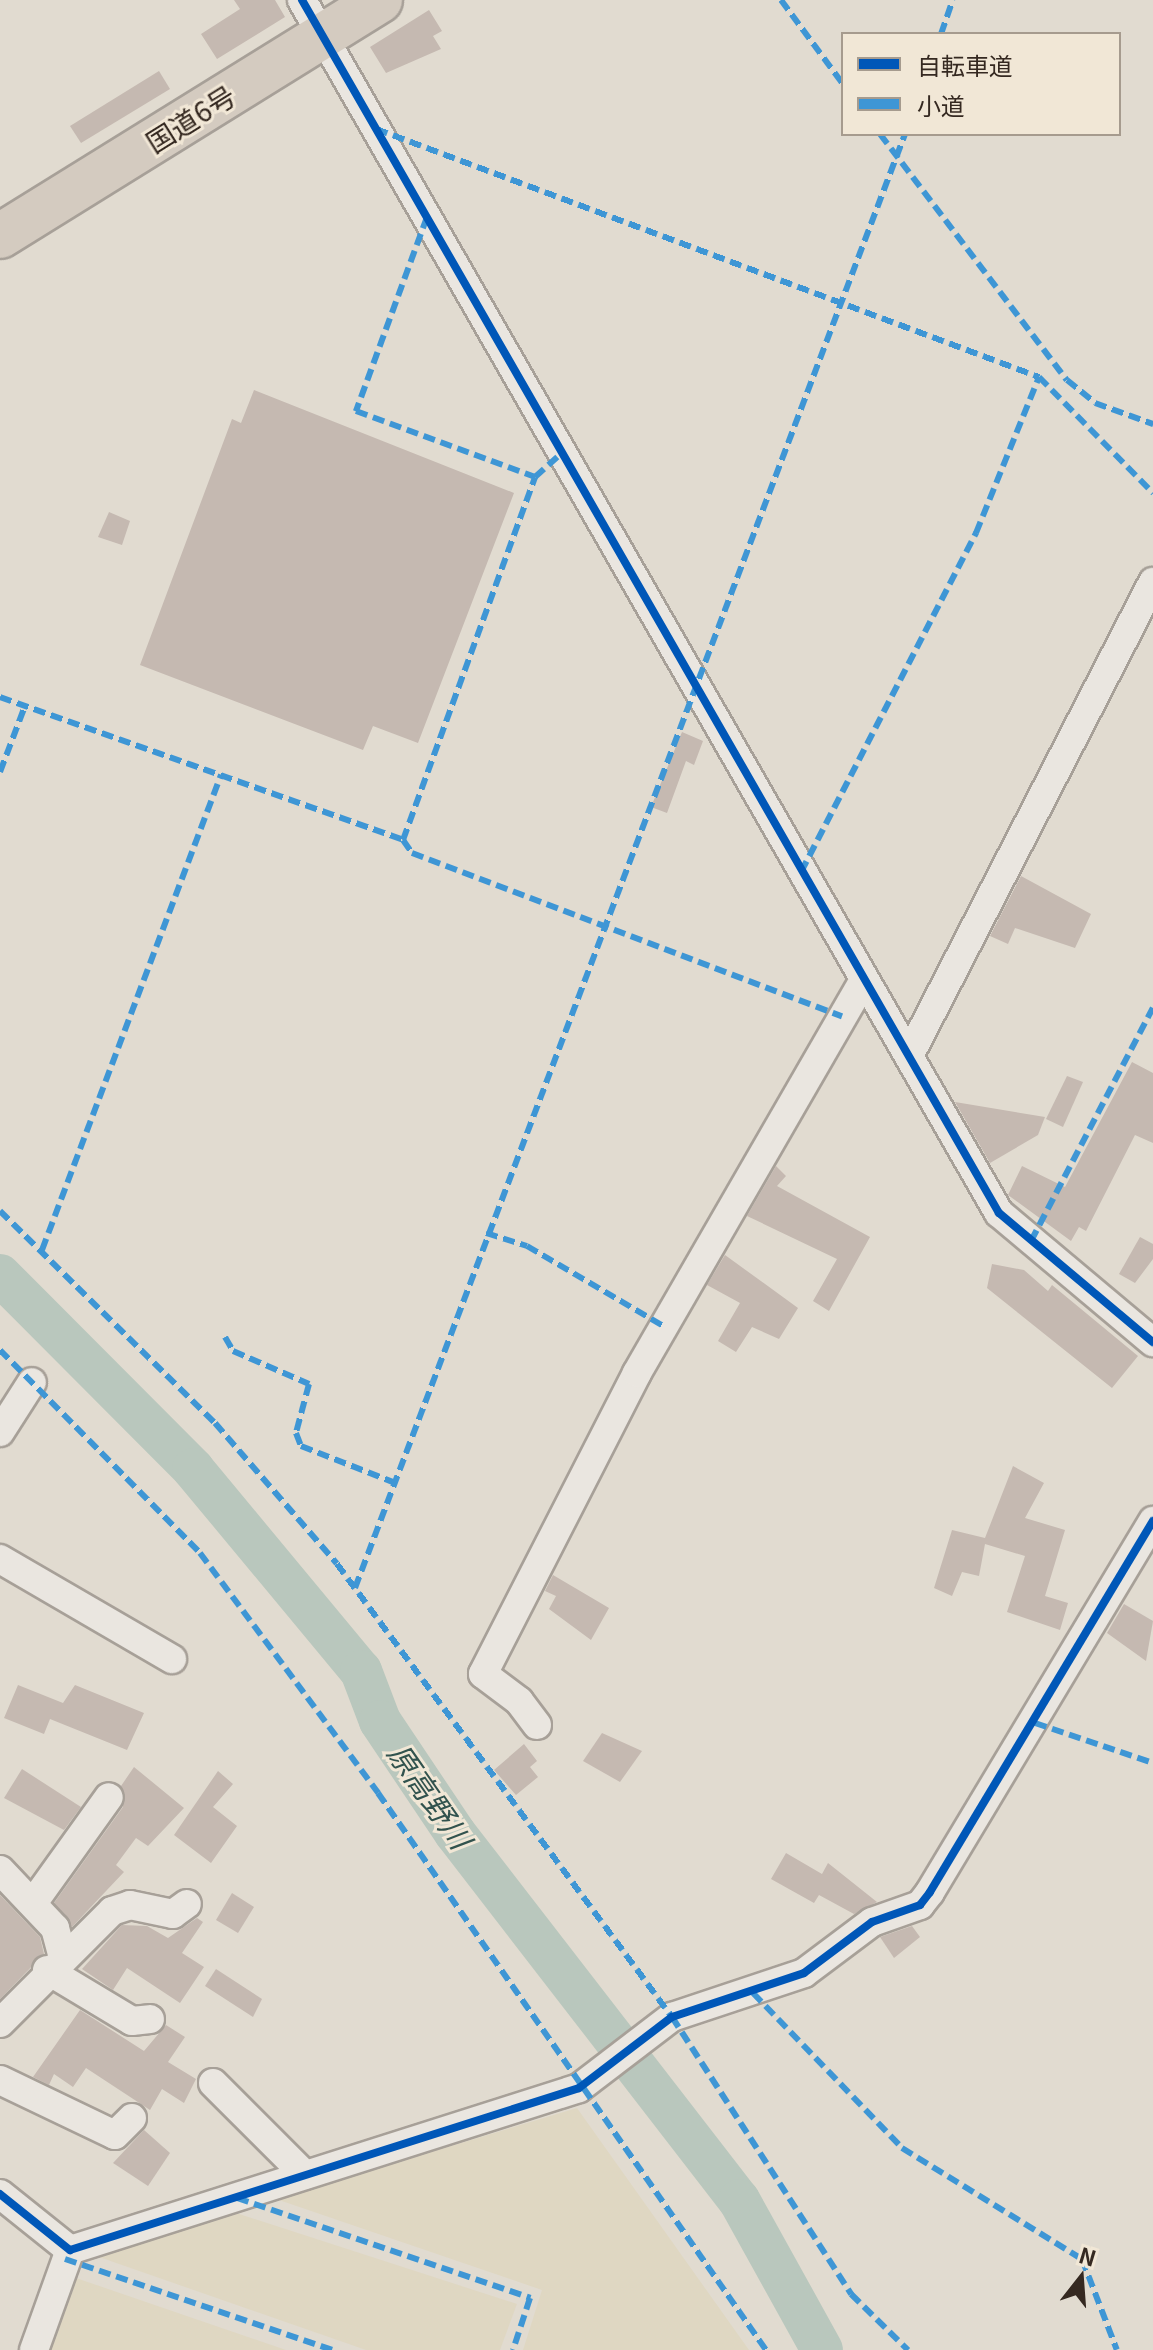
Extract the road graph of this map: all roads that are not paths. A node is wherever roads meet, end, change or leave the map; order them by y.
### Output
1 (380, 0) edge
2 (312, 18) edge
3 (0, 236) edge
4 (1153, 582) edge
5 (863, 981) junction
6 (910, 1054) junction
7 (1153, 1342) edge
8 (32, 1382) dead end
9 (0, 1432) edge
10 (1153, 1521) edge
11 (0, 1559) edge
12 (172, 1659) dead end
13 (537, 1725) dead end
14 (109, 1797) dead end
15 (0, 1870) edge
16 (33, 1903) junction
17 (187, 1904) dead end
18 (55, 1964) junction
19 (2, 2017) edge
20 (150, 2019) dead end
21 (0, 2080) edge
22 (213, 2083) dead end
23 (132, 2118) dead end
24 (305, 2175) junction
25 (0, 2194) edge
26 (70, 2250) junction
27 (34, 2350) edge

1 - 2 highway, 国道6号
2 - 3 highway, 国道6号
2 - 5 street
4 - 6 street
5 - 6 street
5 - 13 street
6 - 7 street
8 - 9 street
10 - 24 street
11 - 12 street
14 - 16 street
15 - 16 street
16 - 18 street
17 - 18 street
18 - 19 street
18 - 20 street
21 - 23 street
22 - 24 street
24 - 26 street
25 - 26 street
26 - 27 street

